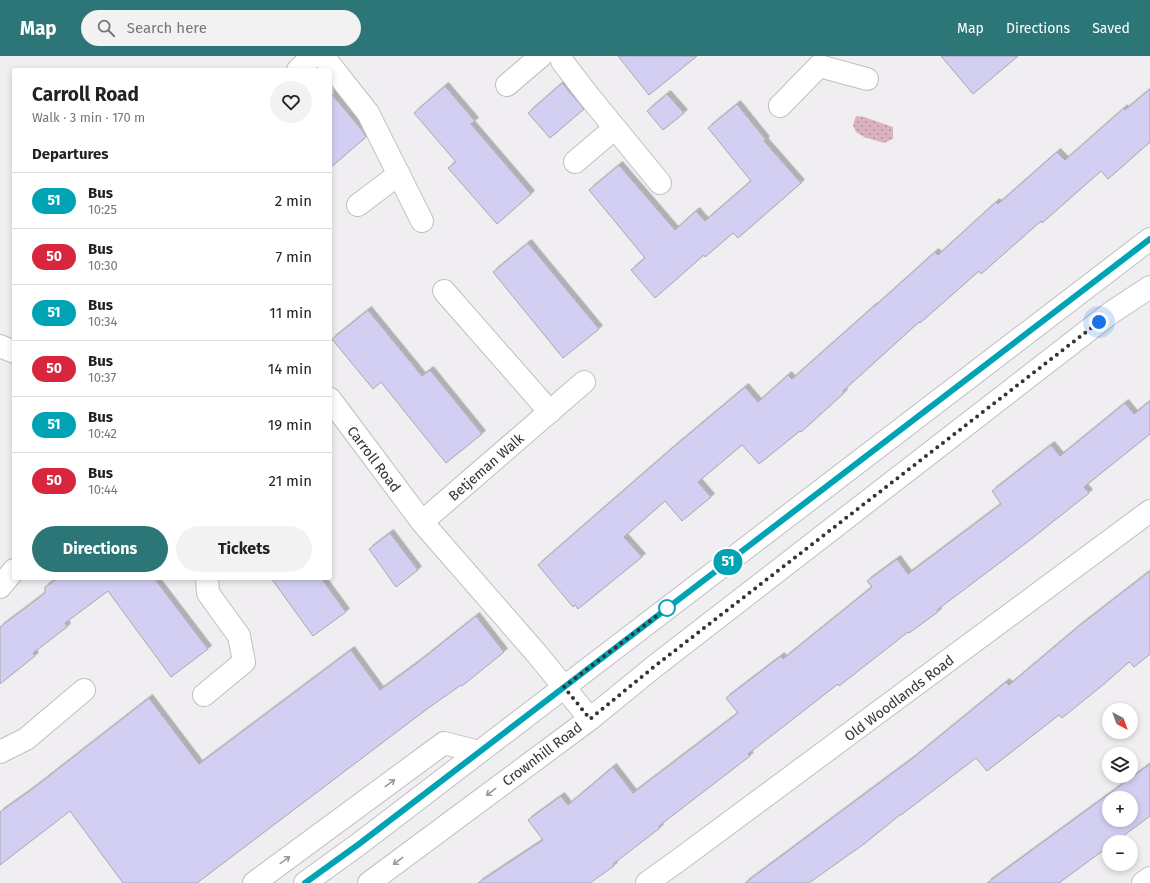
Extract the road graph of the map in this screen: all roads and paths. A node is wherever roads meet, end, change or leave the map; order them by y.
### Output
1 (313, 56) edge
2 (323, 56) edge
3 (541, 56) edge
4 (561, 56) edge
5 (818, 61) edge
6 (300, 68) edge
7 (867, 78) dead end
8 (507, 85) dead end
9 (780, 106) dead end
10 (615, 128) junction
11 (575, 162) dead end
12 (399, 174) junction
13 (660, 183) dead end
14 (358, 205) dead end
15 (422, 220) dead end
16 (1150, 239) edge
17 (1150, 287) edge
18 (444, 291) dead end
19 (0, 346) edge
20 (12, 351) edge
21 (584, 382) dead end
22 (332, 402) edge
23 (550, 412) junction
24 (1150, 511) edge
25 (422, 522) junction
26 (12, 572) edge
27 (207, 580) edge
28 (0, 587) edge
29 (564, 687) junction
30 (84, 690) dead end
31 (204, 694) dead end
32 (590, 719) junction
33 (0, 752) edge
34 (479, 752) junction
35 (1150, 878) edge
36 (254, 883) edge
37 (305, 883) edge
38 (369, 883) edge
39 (647, 883) edge
40 (1143, 883) edge

1 - 6 street
2 - 12 street
3 - 8 street
4 - 10 street
5 - 7 street
5 - 9 street
10 - 11 street
10 - 13 street
12 - 14 street
12 - 15 street
16 - 29 street
17 - 32 street, Crownhill Road
18 - 23 street
19 - 20 street
21 - 23 street, Betjeman Walk
22 - 25 street, Carroll Road
23 - 25 street, Betjeman Walk
24 - 39 street, Old Woodlands Road
25 - 29 street, Carroll Road
26 - 28 street
27 - 31 street
29 - 32 street, Carroll Road
29 - 34 street
30 - 33 street
32 -> 38 street, Crownhill Road
36 -> 34 street
34 - 37 street
35 - 40 street

